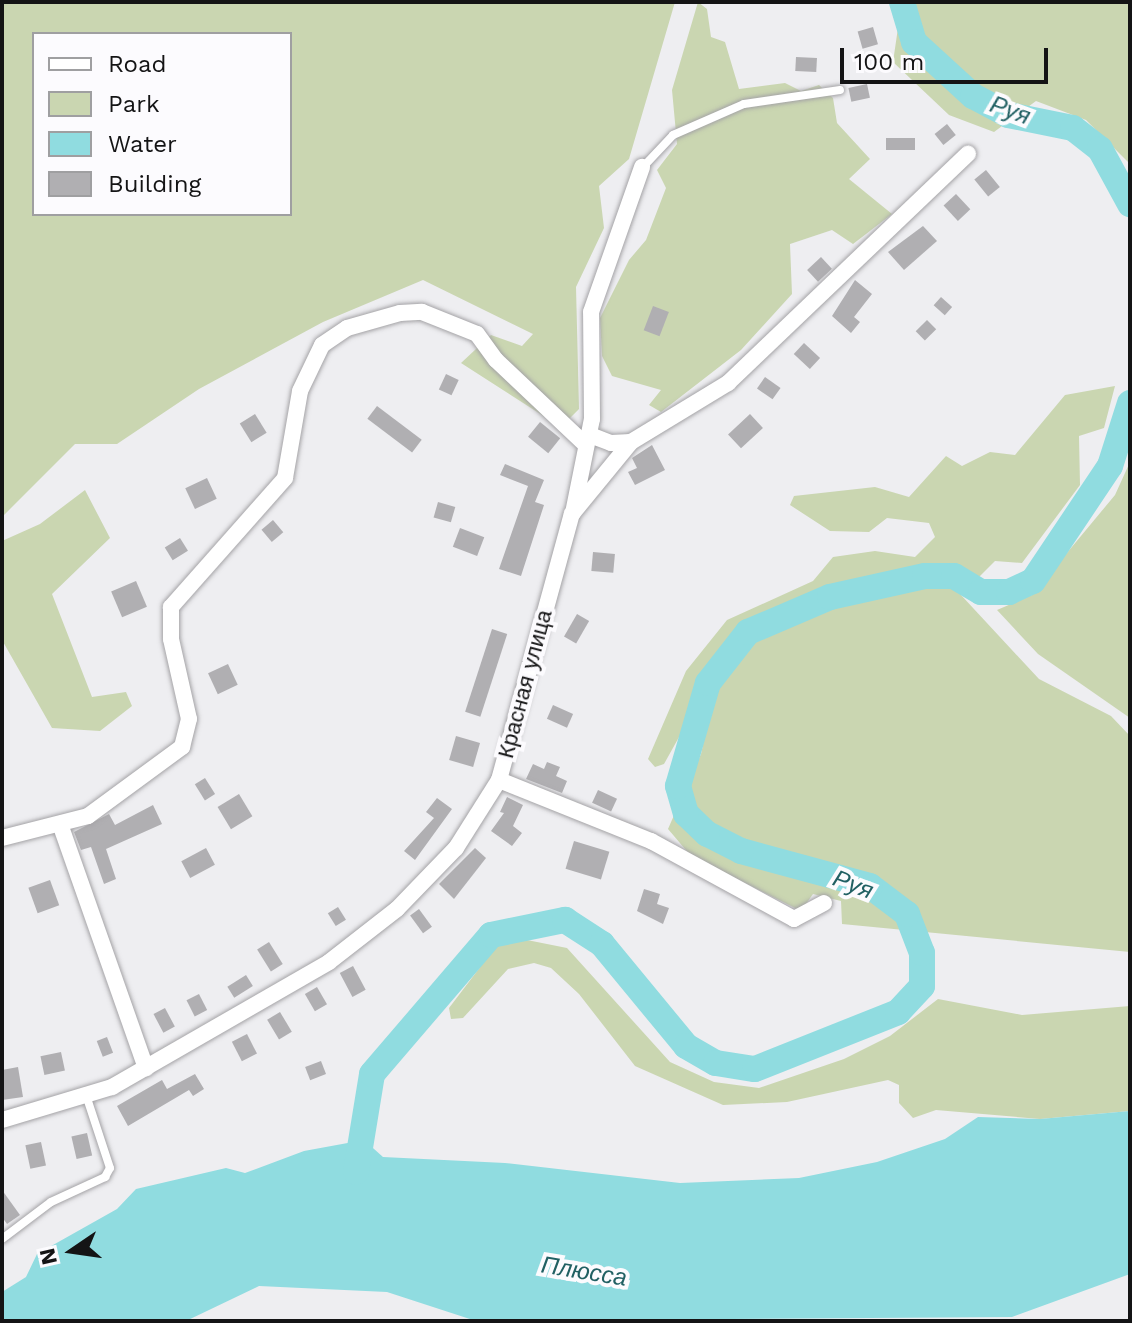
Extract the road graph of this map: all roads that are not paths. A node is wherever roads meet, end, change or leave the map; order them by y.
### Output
1 (840, 90) dead end
2 (968, 154) dead end
3 (642, 167) joint
4 (588, 440) junction
5 (631, 442) junction
6 (572, 514) junction
7 (499, 780) junction
8 (60, 824) junction
9 (2, 838) edge
10 (824, 903) dead end
11 (146, 1068) junction
12 (87, 1098) junction
13 (2, 1120) edge
14 (2, 1239) edge

1 - 3 lane
2 - 5 street, Красная улица
3 - 4 street
4 - 5 street
4 - 6 street
4 - 8 street
5 - 6 street, Красная улица
6 - 7 street, Красная улица
7 - 10 street
7 - 11 street, Красная улица
8 - 9 street
8 - 11 street
11 - 12 street, Красная улица
12 - 13 street, Красная улица
12 - 14 lane

